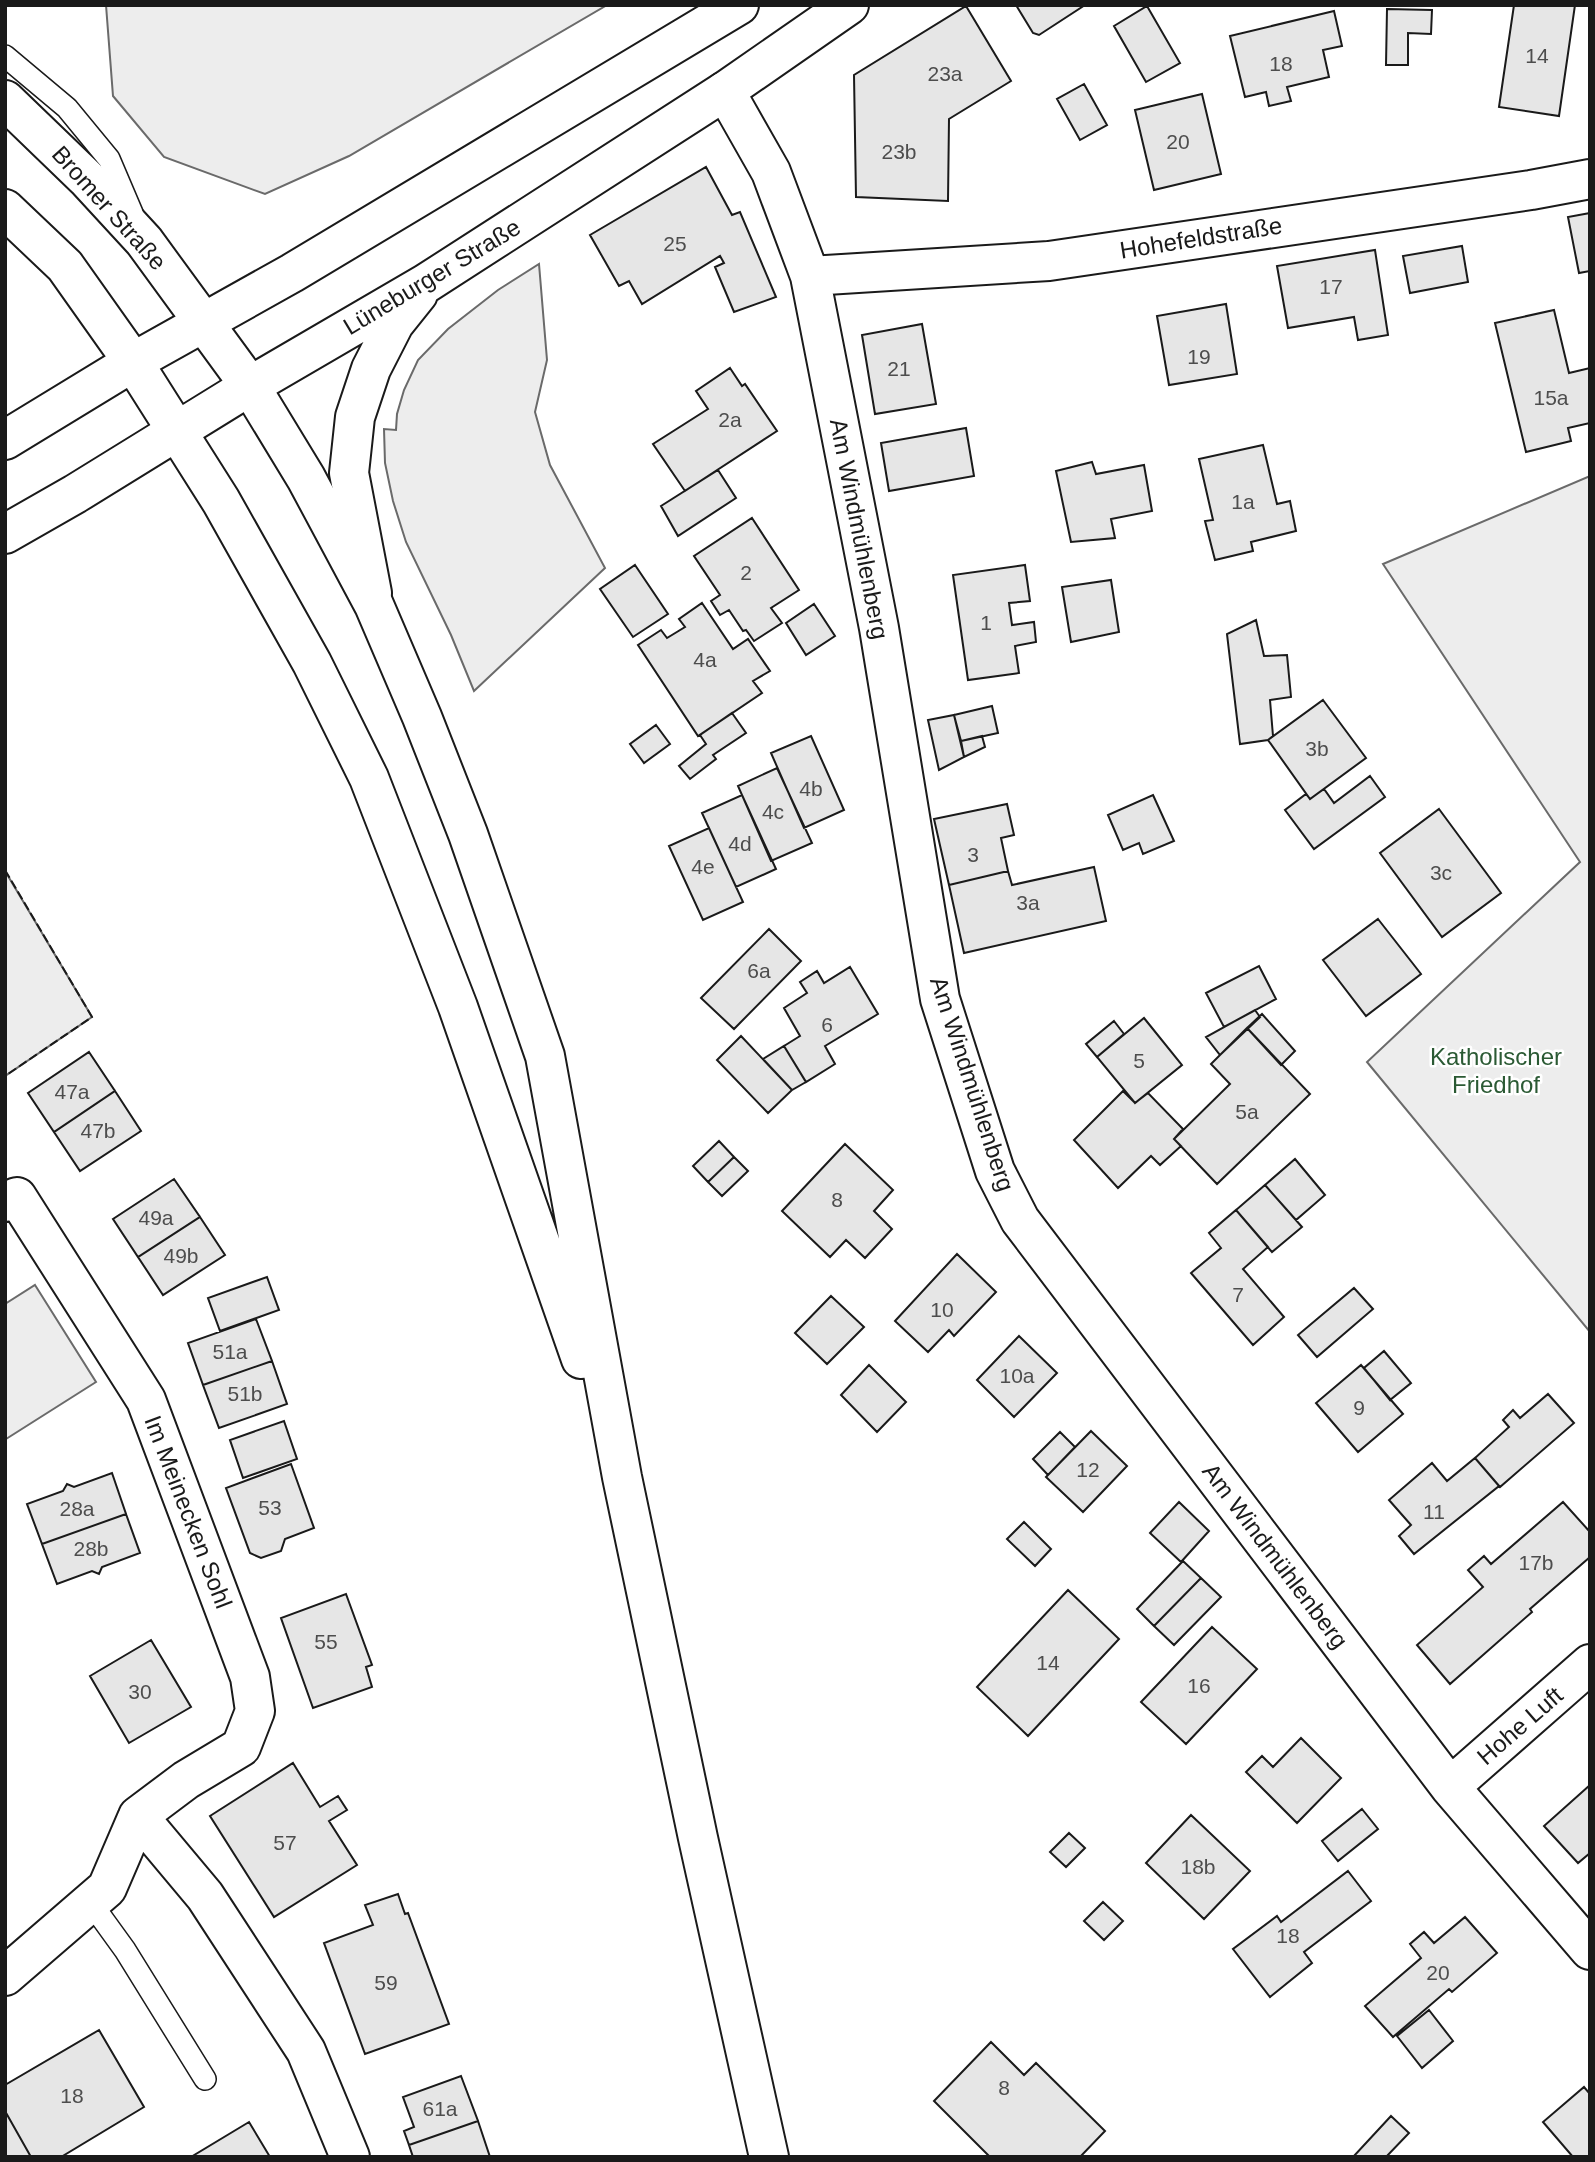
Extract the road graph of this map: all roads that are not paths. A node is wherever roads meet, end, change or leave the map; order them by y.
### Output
1 (739, 5) edge
2 (849, 5) edge
3 (5, 56) edge
4 (725, 91) junction
5 (5, 100) edge
6 (1590, 179) edge
7 (5, 209) edge
8 (144, 241) junction
9 (810, 275) junction
10 (425, 284) junction
11 (206, 323) junction
12 (133, 362) junction
13 (250, 386) junction
14 (178, 430) junction
15 (5, 440) edge
16 (5, 534) edge
17 (374, 606) junction
18 (5, 1202) edge
19 (622, 1477) junction
20 (1590, 1664) edge
21 (1450, 1787) junction
22 (138, 1816) junction
23 (91, 1903) junction
24 (1590, 1950) edge
25 (5, 1976) edge
26 (205, 2079) dead end
27 (349, 2157) edge
28 (769, 2157) edge

1 - 11 street
2 - 4 street, Lüneburger Straße
3 - 8 lane
4 - 9 street, Am Windmühlenberg
4 - 10 street, Lüneburger Straße
5 - 8 street, Bromer Straße
6 - 9 street, Hohefeldstraße
7 - 12 street
8 - 11 street, Bromer Straße
9 - 21 street, Am Windmühlenberg
10 - 13 street, Lüneburger Straße
10 - 17 street
11 - 12 street
11 - 13 street, Bromer Straße
12 - 14 street
12 - 15 street
13 - 14 street, Lüneburger Straße
13 - 17 street, Bromer Straße
14 - 16 street, Lüneburger Straße
14 - 19 street
17 - 19 street
18 - 22 street, Im Meinecken Sohl
19 - 28 street
20 - 21 street, Hohe Luft
21 - 24 street, Am Windmühlenberg
22 - 23 street, Im Meinecken Sohl
22 - 27 street
23 - 25 street, Im Meinecken Sohl
23 - 26 lane

